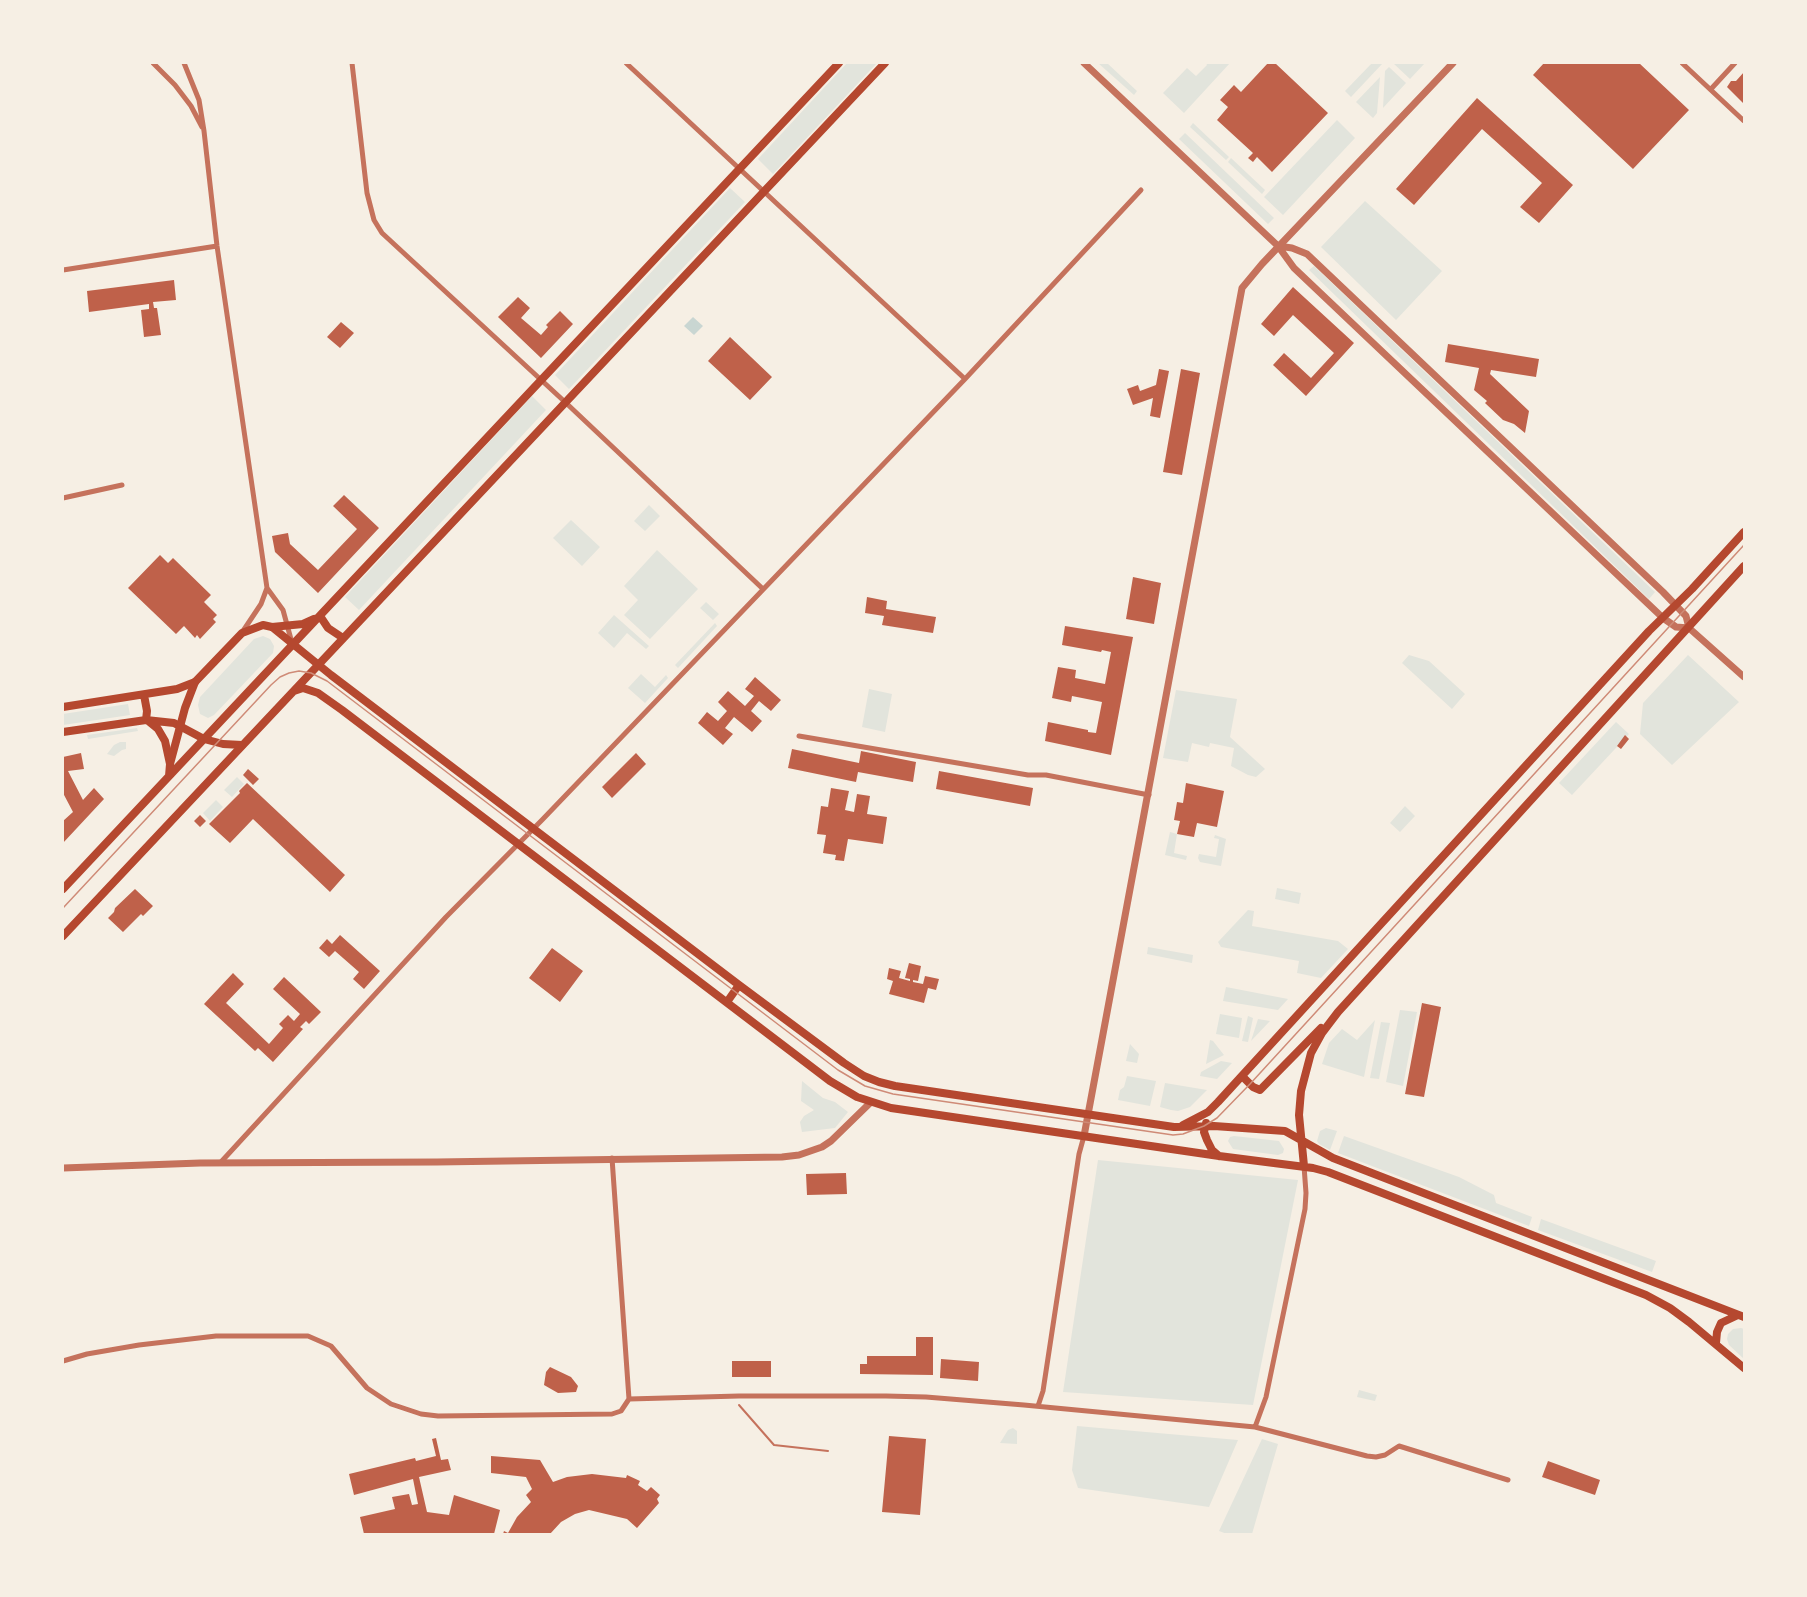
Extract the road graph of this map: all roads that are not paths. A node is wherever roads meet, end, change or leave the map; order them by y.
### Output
1 (153, 63) edge
2 (184, 63) edge
3 (352, 63) edge
4 (626, 63) edge
5 (839, 63) edge
6 (885, 63) edge
7 (1084, 63) edge
8 (1453, 63) edge
9 (1682, 63) edge
10 (1735, 63) edge
11 (1711, 89) junction
12 (1744, 120) edge
13 (204, 131) junction
14 (740, 169) junction
15 (1141, 190) dead end
16 (763, 192) junction
17 (217, 246) junction
18 (1278, 246) junction
19 (63, 270) edge
20 (965, 379) junction
21 (541, 380) junction
22 (565, 402) junction
23 (122, 485) dead end
24 (63, 498) edge
25 (1744, 532) edge
26 (1744, 566) edge
27 (267, 588) junction
28 (763, 589) junction
29 (1676, 605) junction
30 (320, 616) junction
31 (1663, 618) junction
32 (272, 627) junction
33 (289, 627) junction
34 (1689, 628) junction
35 (242, 633) junction
36 (343, 638) junction
37 (292, 645) junction
38 (318, 665) junction
39 (1744, 677) edge
40 (195, 682) junction
41 (294, 691) junction
42 (144, 695) junction
43 (63, 707) edge
44 (146, 720) junction
45 (180, 725) junction
46 (63, 732) edge
47 (799, 736) dead end
48 (204, 739) junction
49 (242, 745) junction
50 (170, 764) junction
51 (169, 776) junction
52 (1149, 795) junction
53 (533, 828) junction
54 (517, 844) junction
55 (63, 889) edge
56 (63, 936) edge
57 (739, 985) junction
58 (727, 1002) junction
59 (1338, 1012) junction
60 (1242, 1076) junction
61 (1218, 1102) junction
62 (870, 1103) junction
63 (1088, 1114) junction
64 (1204, 1126) junction
65 (1174, 1127) junction
66 (1084, 1136) junction
67 (1301, 1139) junction
68 (1219, 1156) junction
69 (612, 1158) junction
70 (221, 1162) junction
71 (1304, 1166) junction
72 (63, 1167) edge
73 (1741, 1316) edge
74 (1716, 1343) junction
75 (63, 1360) edge
76 (1744, 1368) edge
77 (629, 1399) junction
78 (739, 1405) dead end
79 (1038, 1406) junction
80 (1255, 1427) junction
81 (828, 1451) dead end
82 (1508, 1480) dead end

1 - 13 street
2 - 13 street
3 - 21 street
4 - 14 street
5 - 14 main road
6 - 16 main road
7 - 18 street
8 - 18 street
9 - 11 street
10 - 11 street
11 - 12 street
13 - 17 street
14 - 16 street
14 - 21 main road
15 - 20 street
16 - 20 street
16 - 22 main road
17 - 19 street
17 - 27 street
18 - 29 street
18 - 31 street
18 - 52 street
20 - 28 street
21 - 22 street
21 - 30 main road
22 - 28 street
22 - 36 main road
23 - 24 street
25 - 29 main road
26 - 34 main road
27 - 33 street
27 - 35 street
28 - 53 street
29 - 31 main road
29 - 34 street
30 - 33 main road
30 - 36 main road
30 - 37 main road
31 - 34 street
31 - 60 main road
32 - 33 main road
32 - 35 main road
32 - 37 main road
33 - 37 street
34 - 39 street
34 - 59 main road
35 - 40 main road
36 - 38 main road
37 - 38 main road
37 - 48 main road
38 - 41 main road
38 - 53 main road
40 - 42 main road
40 - 45 main road
41 - 49 main road
41 - 54 main road
42 - 43 main road
42 - 44 main road
44 - 45 main road
44 - 46 main road
44 - 50 main road
45 - 48 main road
45 - 50 main road
47 - 52 street
48 - 49 main road
48 - 51 main road
49 - 56 main road
50 - 51 main road
51 - 55 main road
52 - 63 street
53 - 54 street
53 - 57 main road
54 - 58 main road
54 - 70 street
57 - 58 main road
57 - 63 main road
58 - 62 main road
59 - 60 main road
59 - 67 main road
60 - 61 main road
61 - 64 main road
61 - 65 main road
62 - 66 main road
62 - 69 street
63 - 65 main road
63 - 66 street
64 - 65 main road
64 - 67 main road
64 - 68 main road
66 - 68 main road
66 - 79 street
67 - 71 main road
67 - 73 main road
68 - 71 main road
69 - 70 street
69 - 77 street
70 - 72 street
71 - 74 main road
71 - 80 street
73 - 74 main road
74 - 76 main road
75 - 77 street
77 - 79 street
78 - 81 lane
79 - 80 street
80 - 82 street

